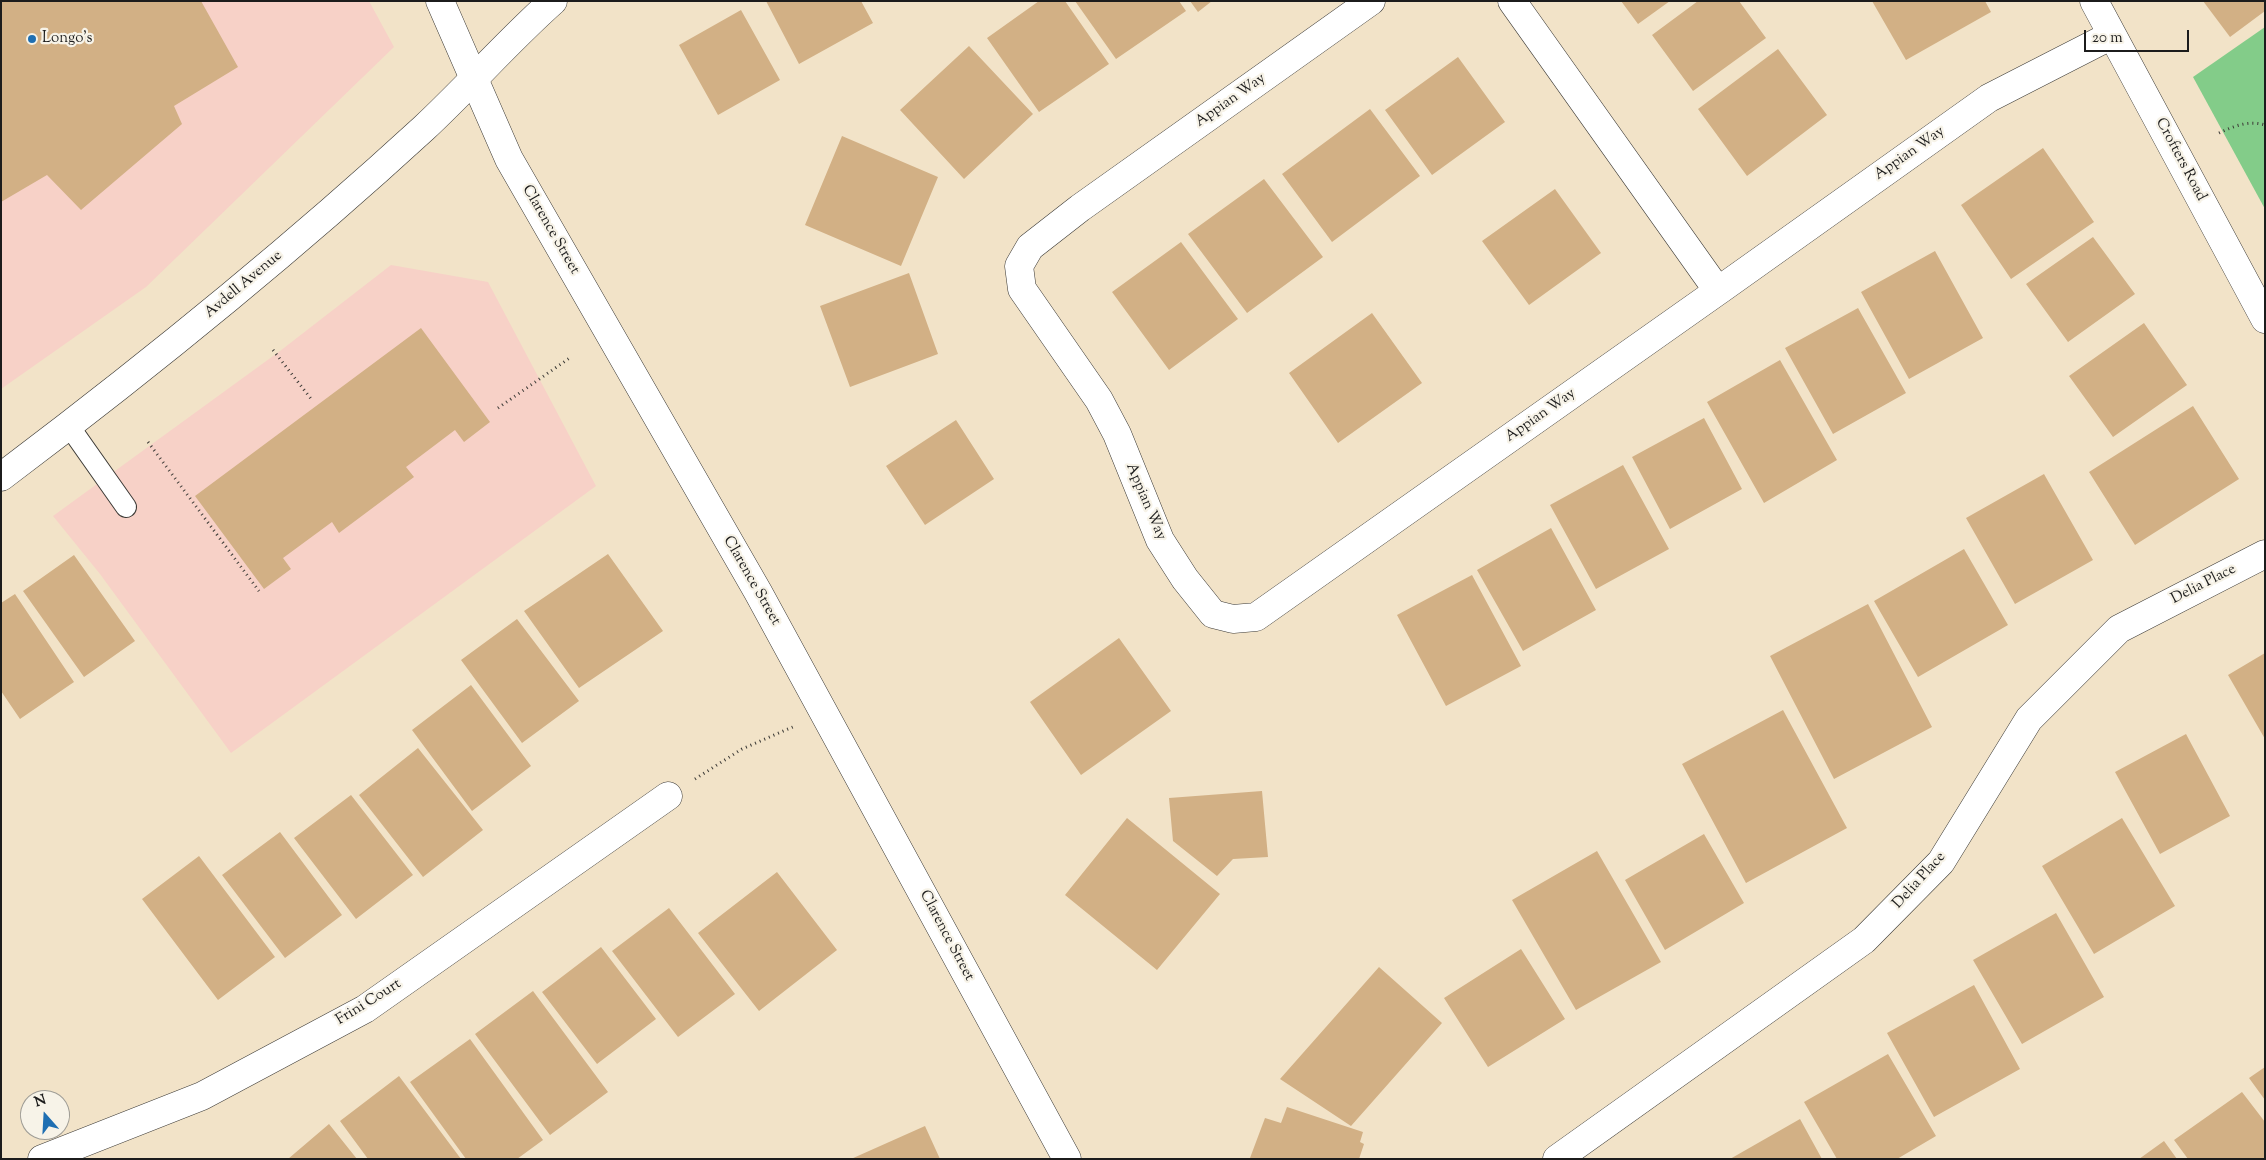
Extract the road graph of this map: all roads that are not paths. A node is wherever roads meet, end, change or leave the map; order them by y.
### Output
1 (440, 1) edge
2 (553, 1) edge
3 (1371, 1) edge
4 (1512, 1) edge
5 (2094, 1) edge
6 (2112, 35) junction
7 (474, 79) junction
8 (1718, 291) junction
9 (2265, 320) edge
10 (69, 426) junction
11 (1, 478) edge
12 (126, 507) dead end
13 (2265, 554) edge
14 (668, 796) road end
15 (42, 1159) edge
16 (1067, 1159) edge
17 (1557, 1159) edge

1 - 7 street, Clarence Street
2 - 7 street
3 - 8 street, Appian Way
4 - 8 street
5 - 6 street, Crofters Road
6 - 8 street, Appian Way
6 - 9 street, Crofters Road
7 - 10 street, Avdell Avenue
7 - 16 street, Clarence Street
10 - 11 street, Avdell Avenue
10 - 12 lane
13 - 17 street, Delia Place
14 - 15 street, Frini Court

